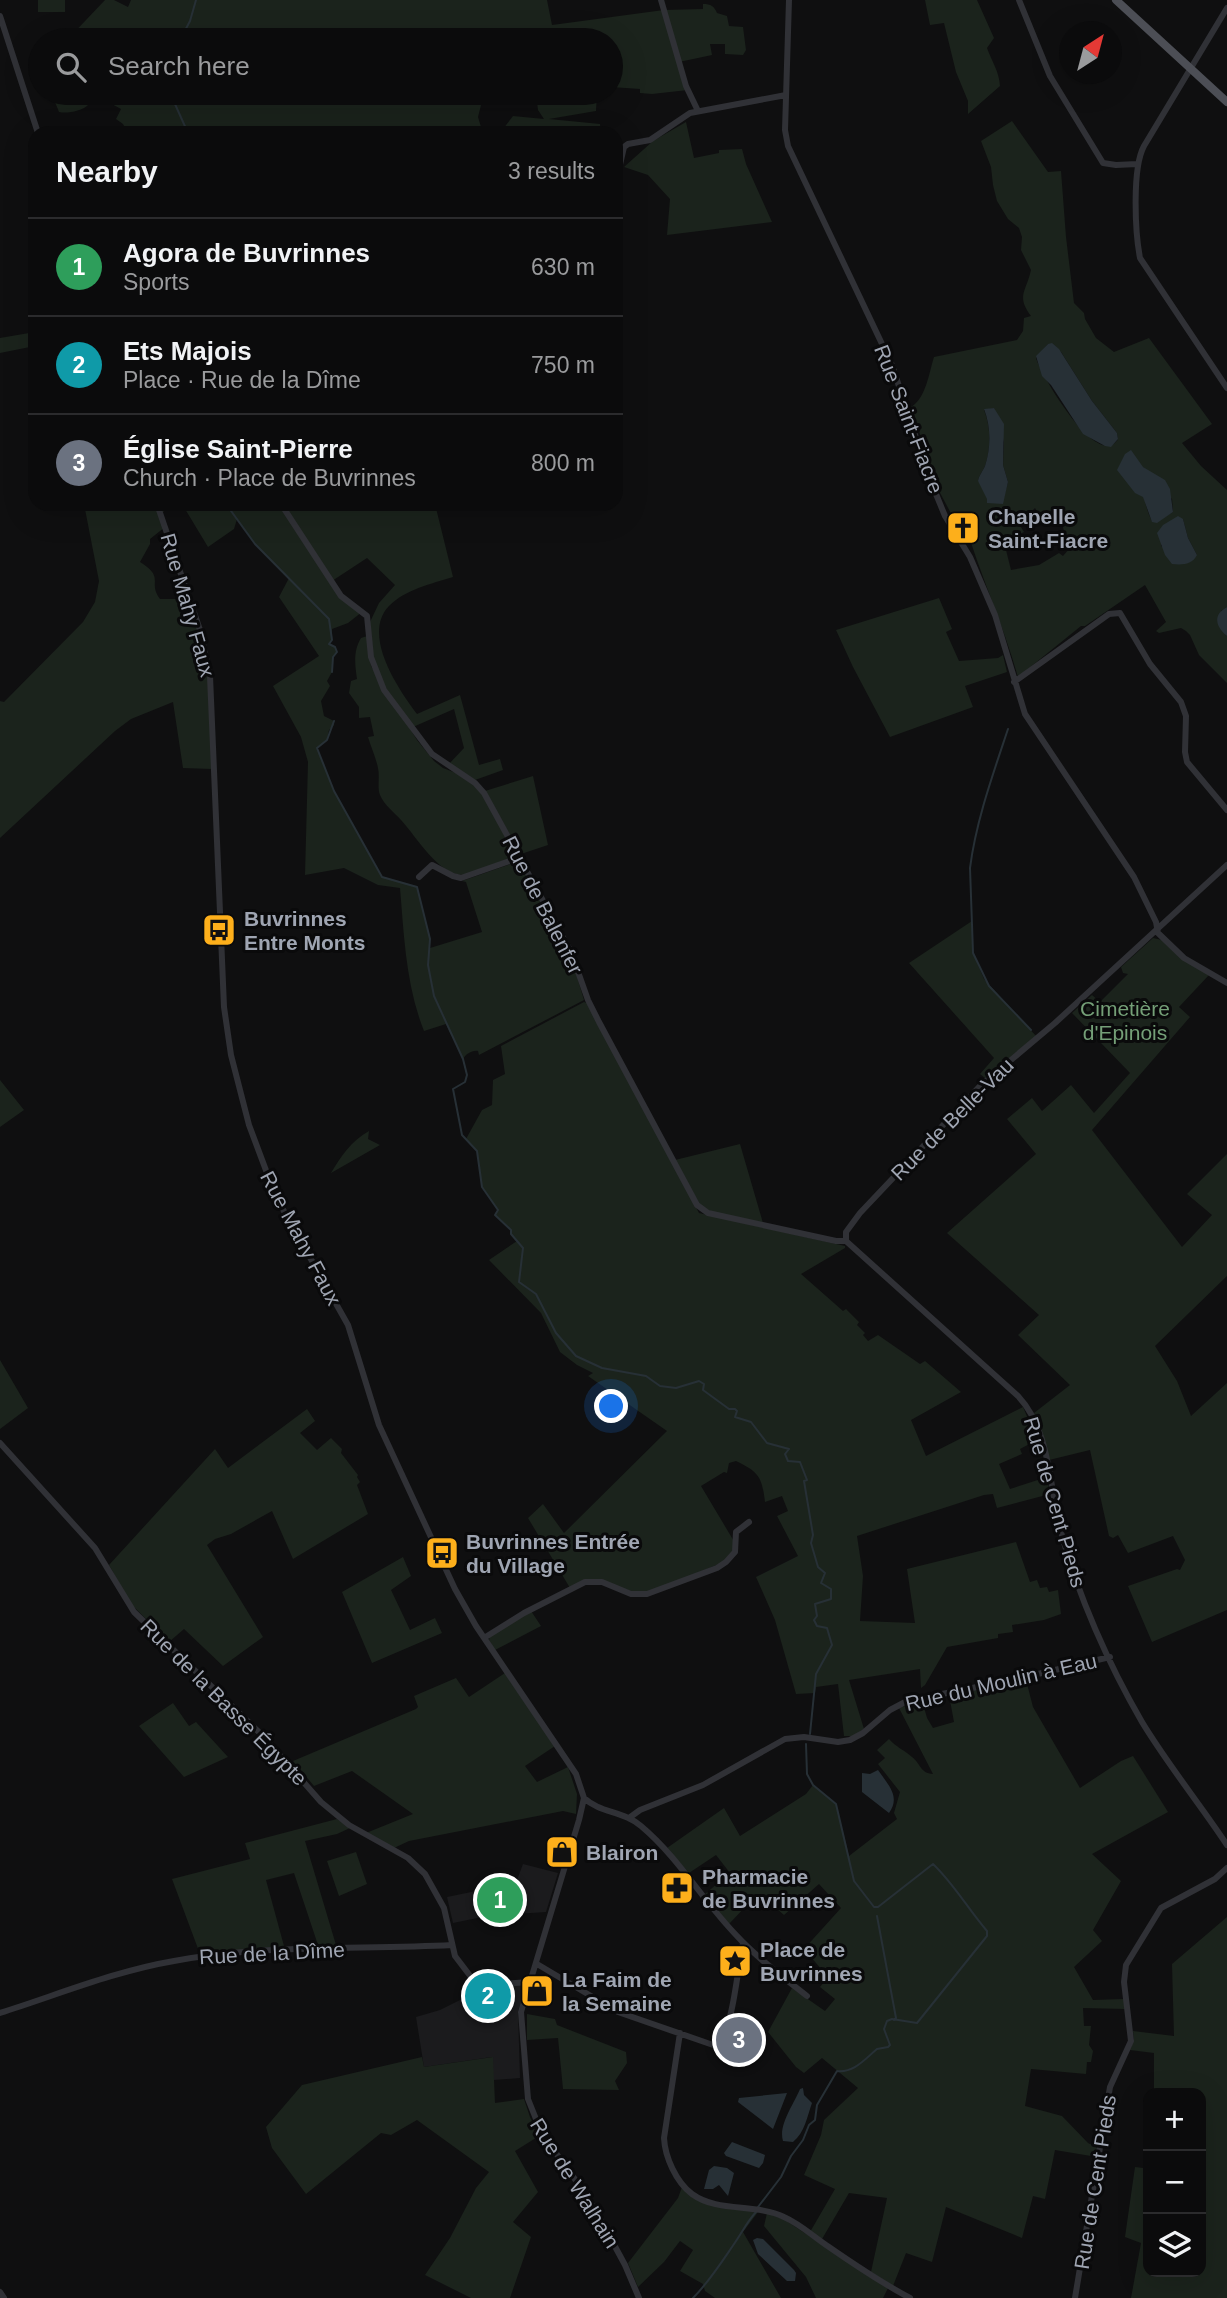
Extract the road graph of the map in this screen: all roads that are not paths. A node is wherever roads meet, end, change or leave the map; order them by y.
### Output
1 (661, 0) edge
2 (789, 0) edge
3 (1019, 0) edge
4 (1116, 0) edge
5 (1227, 8) edge
6 (0, 16) edge
7 (1191, 69) junction
8 (786, 95) junction
9 (28, 102) edge
10 (1227, 102) edge
11 (29, 105) edge
12 (698, 111) junction
13 (36, 126) edge
14 (623, 152) edge
15 (1137, 164) junction
16 (1227, 388) edge
17 (159, 511) edge
18 (286, 511) edge
19 (1014, 682) junction
20 (1227, 810) edge
21 (521, 857) junction
22 (1227, 865) edge
23 (419, 877) dead end
24 (1157, 929) junction
25 (1227, 983) edge
26 (846, 1241) junction
27 (0, 1443) edge
28 (749, 1522) dead end
29 (484, 1638) junction
30 (1110, 1657) junction
31 (584, 1798) junction
32 (629, 1818) junction
33 (1227, 1846) edge
34 (1227, 1868) edge
35 (743, 1943) junction
36 (452, 1945) junction
37 (537, 1964) junction
38 (530, 1982) junction
39 (807, 1996) dead end
40 (0, 2013) edge
41 (680, 2033) junction
42 (0, 2292) edge
43 (4, 2298) edge
44 (639, 2298) edge
45 (910, 2298) edge
46 (1075, 2298) edge

1 - 12 street
2 - 8 street, Rue Saint-Fiacre
3 - 15 street
4 - 7 main road
5 - 7 street
6 - 9 street
7 - 10 main road
7 - 15 street
8 - 12 street
8 - 19 street, Rue Saint-Fiacre
11 - 13 street
12 - 14 street
15 - 16 street
17 - 29 street, Rue Mahy Faux
18 - 21 street, Rue de Balenfer
19 - 20 street
19 - 24 street, Rue Saint-Fiacre
21 - 23 street
21 - 26 street, Rue de Balenfer
22 - 24 street, Rue de Belle-Vau
24 - 25 street, Rue Saint-Fiacre
24 - 26 street, Rue de Belle-Vau
26 - 30 street, Rue de Cent Pieds
27 - 36 street, Rue de la Basse Égypte
28 - 29 street
29 - 31 street, Rue Mahy Faux
30 - 32 street, Rue du Moulin à Eau
30 - 33 street, Rue de Cent Pieds
31 - 32 street
31 - 37 street, Rue de Walhain
32 - 35 street
34 - 46 street, Rue de Cent Pieds
35 - 39 street
35 - 41 street
36 - 38 street
36 - 40 street, Rue de la Dîme
37 - 38 street, Rue de Walhain
37 - 41 street
38 - 44 street, Rue de Walhain
41 - 45 street
42 - 43 street

